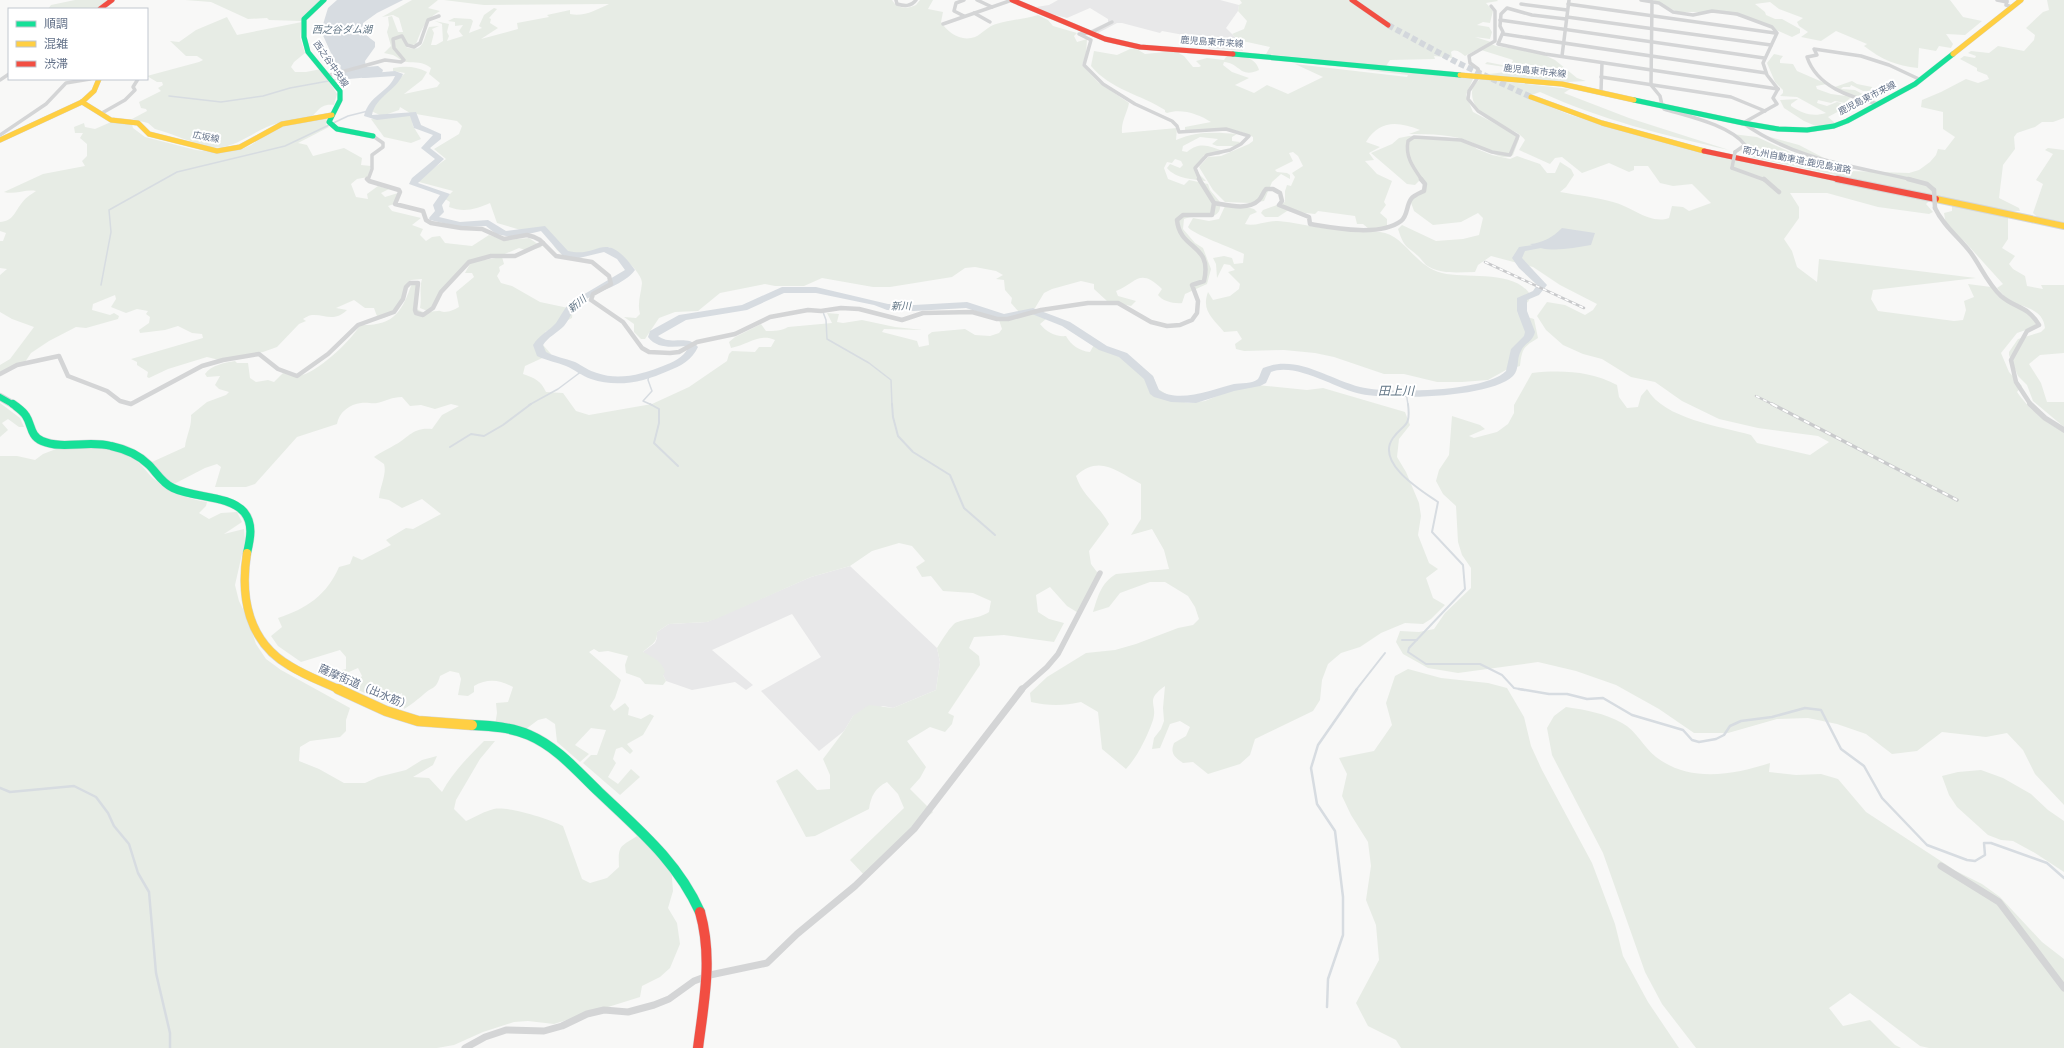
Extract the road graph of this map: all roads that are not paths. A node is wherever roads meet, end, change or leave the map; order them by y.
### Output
1 (112, 0) edge
2 (324, 0) edge
3 (896, 0) edge
4 (916, 0) edge
5 (964, 0) edge
6 (978, 0) edge
7 (1012, 0) edge
8 (1352, 0) edge
9 (1563, 0) edge
10 (1641, 0) edge
11 (1997, 0) edge
12 (2021, 0) edge
13 (1568, 2) edge
14 (1652, 2) junction
15 (2009, 3) edge
16 (1521, 4) dead end
17 (1492, 6) dead end
18 (992, 7) junction
19 (101, 8) edge
20 (1568, 10) junction
21 (974, 13) junction
22 (439, 16) dead end
23 (964, 16) junction
24 (1652, 16) junction
25 (1567, 18) junction
26 (1500, 20) junction
27 (990, 22) dead end
28 (1112, 22) dead end
29 (943, 24) dead end
30 (1388, 25) tunnel mouth
31 (1565, 29) junction
32 (1652, 29) junction
33 (1090, 33) junction
34 (1776, 33) junction
35 (1503, 34) junction
36 (1652, 42) junction
37 (1563, 43) junction
38 (1771, 45) junction
39 (1562, 56) junction
40 (1652, 56) junction
41 (1764, 58) junction
42 (1602, 63) junction
43 (1652, 70) junction
44 (1766, 73) junction
45 (1478, 76) junction
46 (1601, 77) junction
47 (330, 79) junction
48 (84, 80) edge
49 (99, 80) edge
50 (137, 80) edge
51 (1922, 80) junction
52 (1651, 85) junction
53 (1778, 89) junction
54 (1600, 91) junction
55 (1531, 97) tunnel mouth
56 (82, 102) junction
57 (1878, 104) junction
58 (1663, 105) junction
59 (1765, 111) junction
60 (102, 113) junction
61 (332, 121) junction
62 (1743, 123) junction
63 (0, 135) edge
64 (373, 136) joint
65 (0, 140) edge
66 (1779, 192) dead end
67 (1214, 203) junction
68 (2064, 226) edge
69 (542, 243) junction
70 (0, 374) edge
71 (0, 397) edge
72 (2064, 430) edge
73 (1100, 573) dead end
74 (1941, 866) dead end
75 (710, 975) junction
76 (2064, 988) edge
77 (464, 1048) edge
78 (698, 1048) edge

1 - 19 main road
2 - 47 main road, 西之谷中央線
3 - 4 street
5 - 23 street
6 - 18 street
7 - 18 street
7 - 33 main road, 鹿児島東市来線
8 - 30 main road
9 - 13 street
10 - 14 street
11 - 15 street
12 - 15 main road, 鹿児島東市来線
13 - 20 street
13 - 24 street
14 - 24 street
14 - 34 street
15 - 51 main road, 鹿児島東市来線
16 - 20 street
17 - 45 street
18 - 21 street
20 - 25 street
21 - 23 street
21 - 27 street
22 - 47 street
23 - 29 street
24 - 32 street
24 - 34 street
25 - 26 street
25 - 31 street
25 - 32 street
26 - 31 street
26 - 35 street
28 - 33 street
31 - 36 street
31 - 37 street
32 - 36 street
32 - 38 street
33 - 45 main road, 鹿児島東市来線
33 - 67 street
34 - 38 street
35 - 37 street
35 - 39 street
36 - 40 street
36 - 41 street
37 - 39 street
37 - 40 street
38 - 41 street
39 - 42 street
40 - 43 street
40 - 44 street
41 - 44 street
42 - 43 street
42 - 46 street
43 - 52 street
43 - 53 street
44 - 53 street
45 - 54 main road, 鹿児島東市来線
45 - 67 street
46 - 52 street
46 - 54 street
47 - 61 main road, 西之谷中央線
48 - 63 street
49 - 56 main road
50 - 60 street
51 - 57 main road, 鹿児島東市来線
51 - 57 street
52 - 58 street
52 - 59 street
53 - 59 street
54 - 58 main road, 鹿児島東市来線
55 - 68 main road, 南九州自動車道;鹿児島道路
56 - 60 main road, 広坂線
56 - 65 main road
57 - 62 main road, 鹿児島東市来線
58 - 62 main road, 鹿児島東市来線
58 - 66 street, bridge
59 - 62 street
60 - 61 main road, 広坂線
61 - 64 main road
62 - 72 street, bridge
64 - 69 street
67 - 69 street
69 - 70 street
71 - 75 main road, 薩摩街道（出水筋）
73 - 75 street
74 - 76 street
75 - 77 street
75 - 78 main road, 薩摩街道（出水筋）

